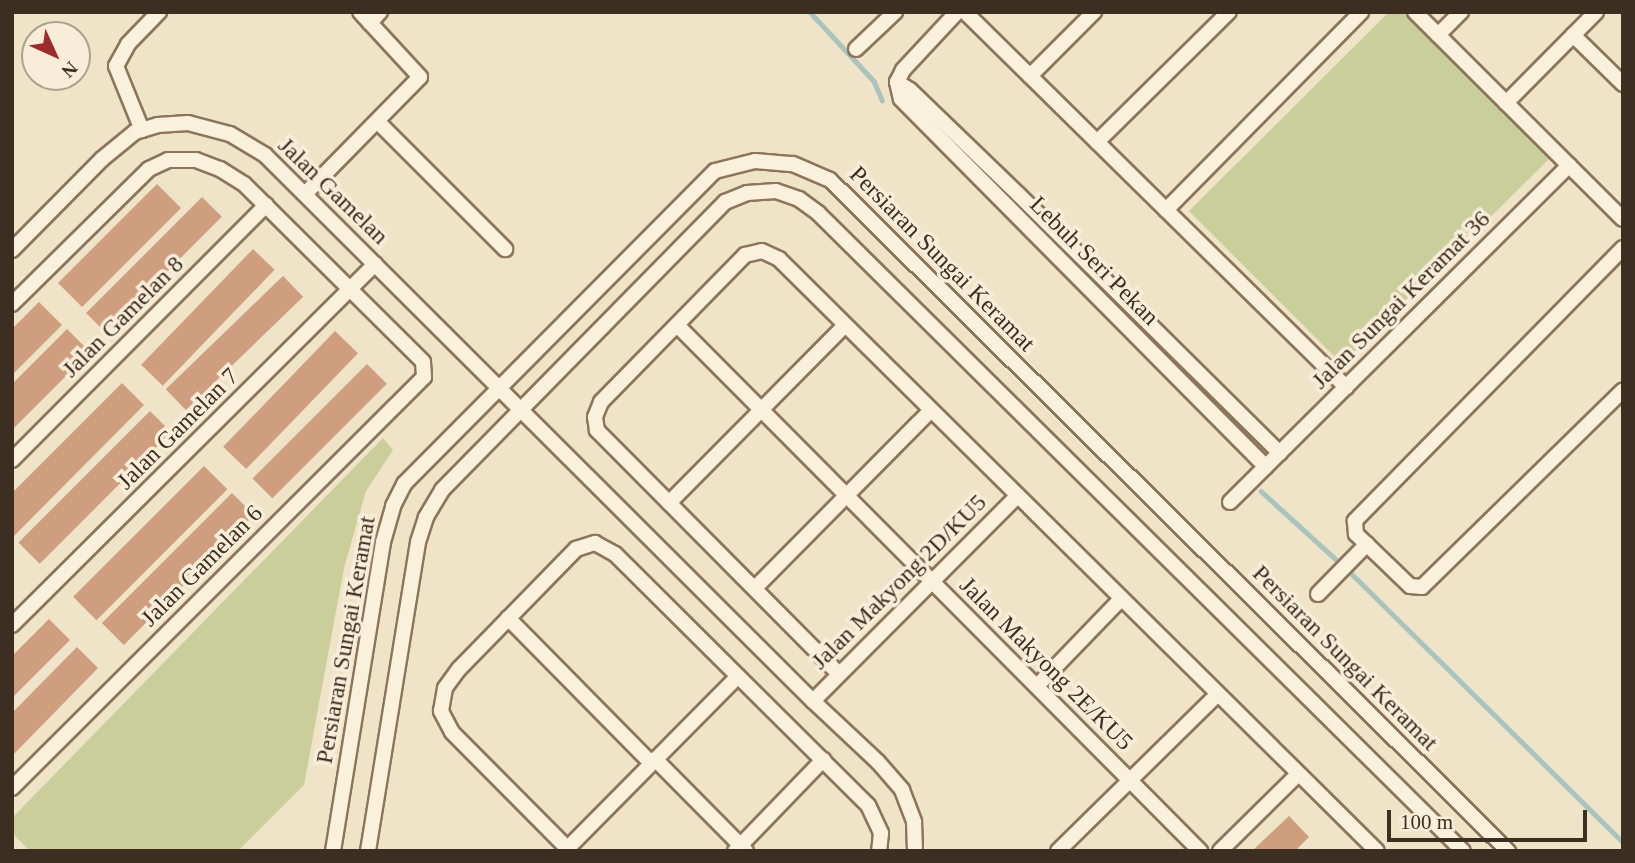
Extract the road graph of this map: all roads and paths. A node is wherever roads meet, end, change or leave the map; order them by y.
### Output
1 (159, 12) edge
2 (895, 12) edge
3 (957, 12) edge
4 (965, 12) edge
5 (1094, 12) edge
6 (1228, 12) edge
7 (1361, 12) edge
8 (1415, 12) edge
9 (1461, 12) edge
10 (1596, 12) edge
11 (370, 16) edge
12 (1438, 35) junction
13 (1573, 35) junction
14 (856, 49) dead end
15 (1030, 76) junction
16 (897, 82) junction
17 (1623, 84) edge
18 (1506, 103) junction
19 (378, 122) junction
20 (142, 130) junction
21 (1097, 142) junction
22 (1569, 165) junction
23 (306, 194) junction
24 (266, 205) junction
25 (1166, 210) junction
26 (1623, 219) edge
27 (1623, 248) edge
28 (505, 249) dead end
29 (12, 250) edge
30 (375, 264) junction
31 (350, 289) junction
32 (12, 304) edge
33 (677, 325) junction
34 (845, 325) junction
35 (1346, 387) junction
36 (499, 388) junction
37 (1623, 390) edge
38 (760, 408) junction
39 (520, 410) junction
40 (930, 410) junction
41 (1280, 453) junction
42 (12, 460) edge
43 (1266, 467) junction
44 (846, 495) junction
45 (1017, 496) junction
46 (1230, 502) dead end
47 (669, 503) junction
48 (1367, 544) junction
49 (932, 581) junction
50 (755, 588) junction
51 (1318, 594) dead end
52 (1121, 599) junction
53 (508, 618) junction
54 (12, 625) edge
55 (839, 674) junction
56 (738, 676) junction
57 (1037, 686) junction
58 (1217, 695) junction
59 (813, 701) junction
60 (823, 760) junction
61 (653, 761) junction
62 (1297, 775) junction
63 (1129, 779) junction
64 (12, 788) edge
65 (566, 849) edge
66 (740, 849) edge
67 (333, 851) edge
68 (368, 851) edge
69 (879, 851) edge
70 (915, 851) edge
71 (1058, 851) edge
72 (1200, 851) edge
73 (1220, 851) edge
74 (1377, 851) edge
75 (1463, 851) edge
76 (1508, 851) edge

1 - 20 street
2 - 14 street
3 - 16 street
4 - 15 street
5 - 15 street
6 - 21 street
7 - 25 street
8 - 12 street
9 - 12 street
10 - 13 street
11 - 19 street
12 - 18 street
13 - 17 street
13 - 18 street
15 - 21 street
16 - 41 street
16 - 43 street, Lebuh Seri Pekan
18 - 22 street
19 - 23 street
19 - 28 street
20 - 23 street, Jalan Gamelan
20 - 29 street, Jalan Gamelan
21 - 25 street
22 - 26 street
22 - 35 street, Jalan Sungai Keramat 36
23 - 30 street, Jalan Gamelan
24 - 31 street
24 - 32 street
24 - 42 street, Jalan Gamelan 8
25 - 35 street
27 - 48 street
30 - 31 street, Jalan Gamelan 7
30 - 36 street, Jalan Gamelan
31 - 54 street, Jalan Gamelan 7
31 - 64 street, Jalan Gamelan 6
33 - 34 street
33 - 38 street, Jalan Makyong 2E/KU5
33 - 47 street
34 - 38 street
34 - 40 street
35 - 41 street, Jalan Sungai Keramat 36
36 - 39 street, Jalan Gamelan
36 - 67 street, Persiaran Sungai Keramat
36 - 76 street, Persiaran Sungai Keramat
37 - 48 street
38 - 44 street, Jalan Makyong 2E/KU5
38 - 47 street
39 - 59 street, Jalan Gamelan
39 - 68 street
39 - 75 street
40 - 44 street
40 - 45 street
41 - 43 street, Jalan Sungai Keramat 36
43 - 46 street, Jalan Sungai Keramat 36
44 - 49 street, Jalan Makyong 2E/KU5
44 - 50 street
45 - 49 street, Jalan Makyong 2D/KU5
45 - 52 street
47 - 50 street
48 - 51 street
49 - 55 street, Jalan Makyong 2D/KU5
49 - 57 street, Jalan Makyong 2E/KU5
50 - 55 street
52 - 57 street
52 - 58 street
53 - 56 street
53 - 61 street
53 - 65 street
55 - 59 street, Jalan Makyong 2D/KU5
56 - 60 street
56 - 61 street
57 - 63 street, Jalan Makyong 2E/KU5
58 - 62 street
58 - 63 street
59 - 70 street, Jalan Gamelan
60 - 66 street
60 - 69 street
61 - 65 street
61 - 66 street
62 - 73 street
62 - 74 street
63 - 71 street
63 - 72 street, Jalan Makyong 2E/KU5

